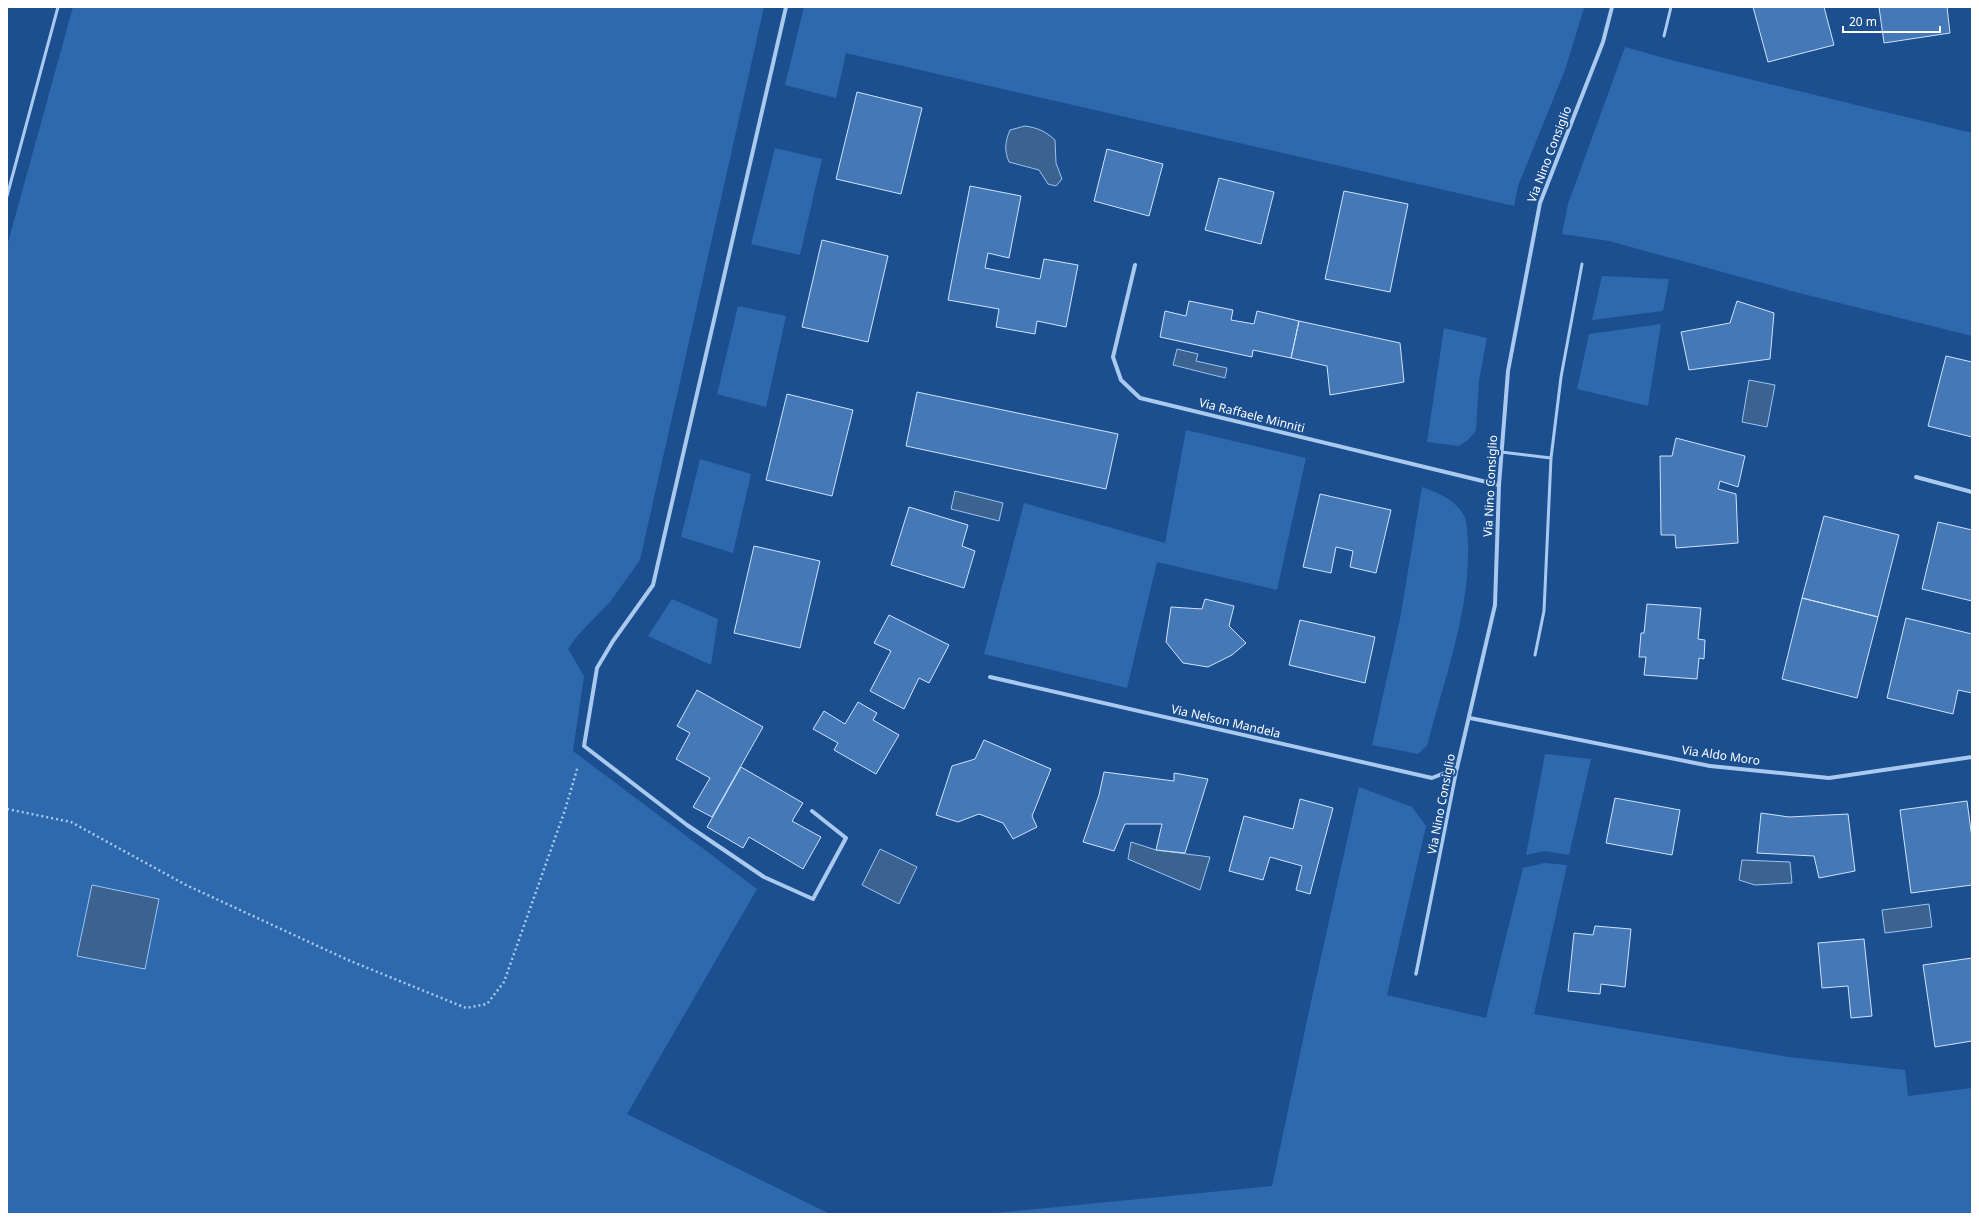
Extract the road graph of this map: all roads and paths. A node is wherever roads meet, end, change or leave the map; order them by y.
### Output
1 (58, 7) edge
2 (786, 7) edge
3 (1612, 7) edge
4 (1671, 7) edge
5 (1664, 36) dead end
6 (7, 196) edge
7 (1582, 264) dead end
8 (1135, 265) dead end
9 (1501, 452) junction
10 (1551, 458) junction
11 (1916, 477) dead end
12 (1499, 485) junction
13 (1972, 492) edge
14 (1535, 655) dead end
15 (990, 677) dead end
16 (1470, 718) junction
17 (584, 746) junction
18 (1972, 757) edge
19 (1458, 768) junction
20 (7, 809) edge
21 (812, 812) dead end
22 (1416, 974) dead end

1 - 6 lane
2 - 17 street
3 - 9 street, Via Nino Consiglio
4 - 5 lane
7 - 10 lane
8 - 12 street, Via Raffaele Minniti
9 - 10 lane
9 - 12 street, Via Nino Consiglio
10 - 14 lane
11 - 13 street
12 - 16 street, Via Nino Consiglio
15 - 19 street, Via Nelson Mandela
16 - 18 street, Via Aldo Moro
16 - 19 street, Via Nino Consiglio
17 - 20 path
17 - 21 street
19 - 22 street, Via Nino Consiglio

